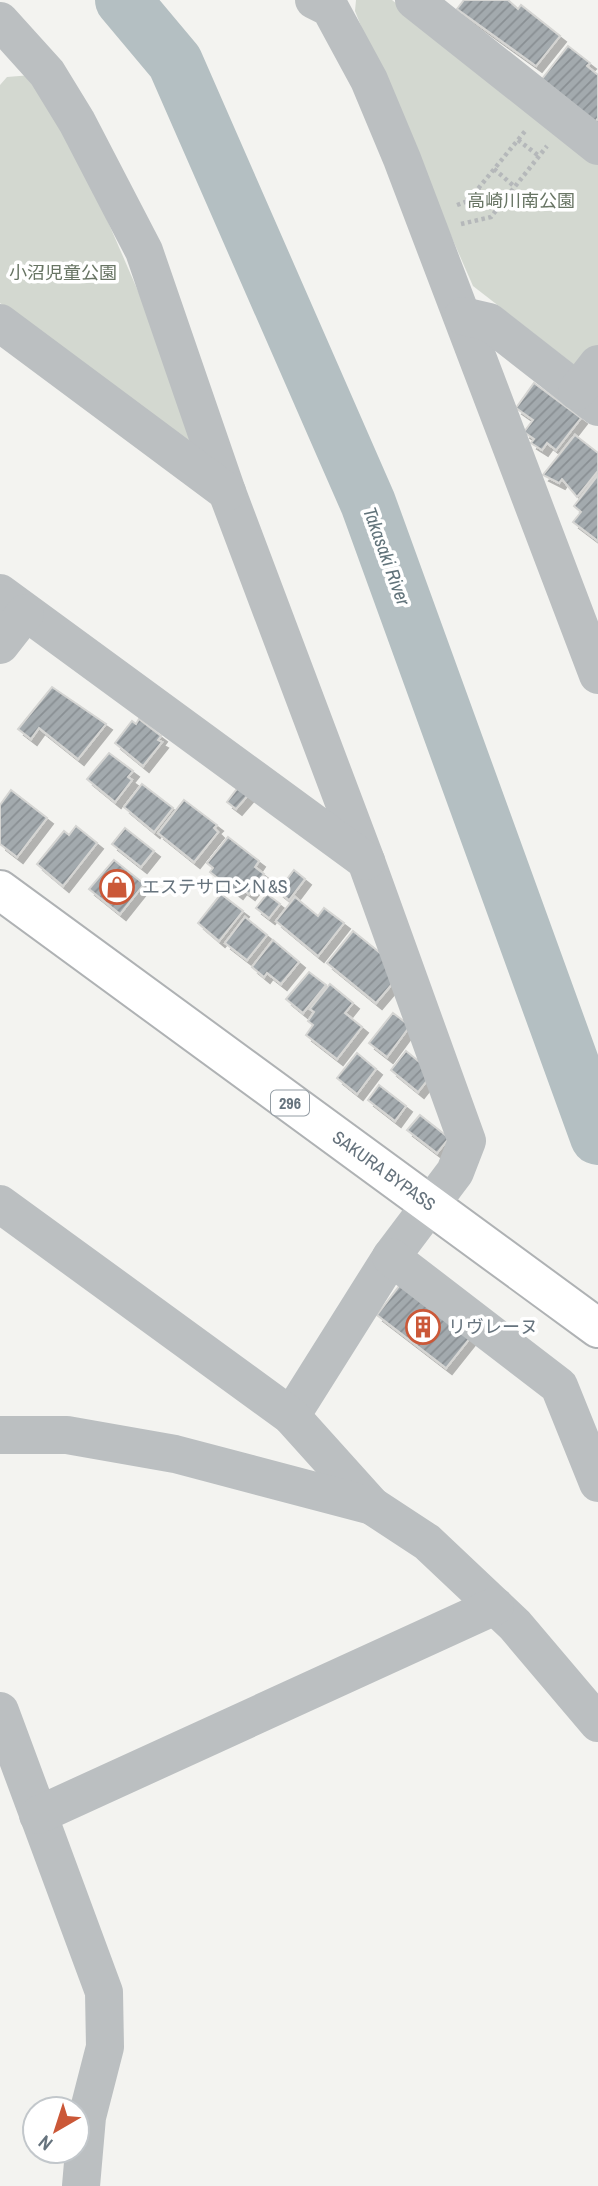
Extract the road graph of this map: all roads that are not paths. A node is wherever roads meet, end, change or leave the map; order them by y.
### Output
1 (414, 0) edge
2 (327, 3) edge
3 (5, 40) edge
4 (598, 146) edge
5 (463, 316) junction
6 (0, 323) edge
7 (591, 387) edge
8 (227, 492) junction
9 (13, 603) edge
10 (0, 645) edge
11 (598, 674) edge
12 (366, 862) junction
13 (0, 890) edge
14 (0, 1203) edge
15 (429, 1205) junction
16 (391, 1257) junction
17 (589, 1322) edge
18 (291, 1416) junction
19 (0, 1434) edge
20 (598, 1483) edge
21 (372, 1506) junction
22 (495, 1606) junction
23 (0, 1711) edge
24 (598, 1723) edge
25 (38, 1815) junction
26 (81, 2186) edge

1 - 4 street
2 - 5 street
3 - 8 street
5 - 7 street
5 - 11 street
6 - 8 street
8 - 12 street
9 - 10 street
9 - 12 street
12 - 15 street
13 - 15 highway, SAKURA BYPASS / 296
14 - 18 street
15 - 16 street
15 - 17 highway, SAKURA BYPASS / 296
16 - 18 street
16 - 20 street
18 - 21 street
19 - 21 street
21 - 22 street
22 - 24 street
22 - 25 street
23 - 25 street
25 - 26 street

